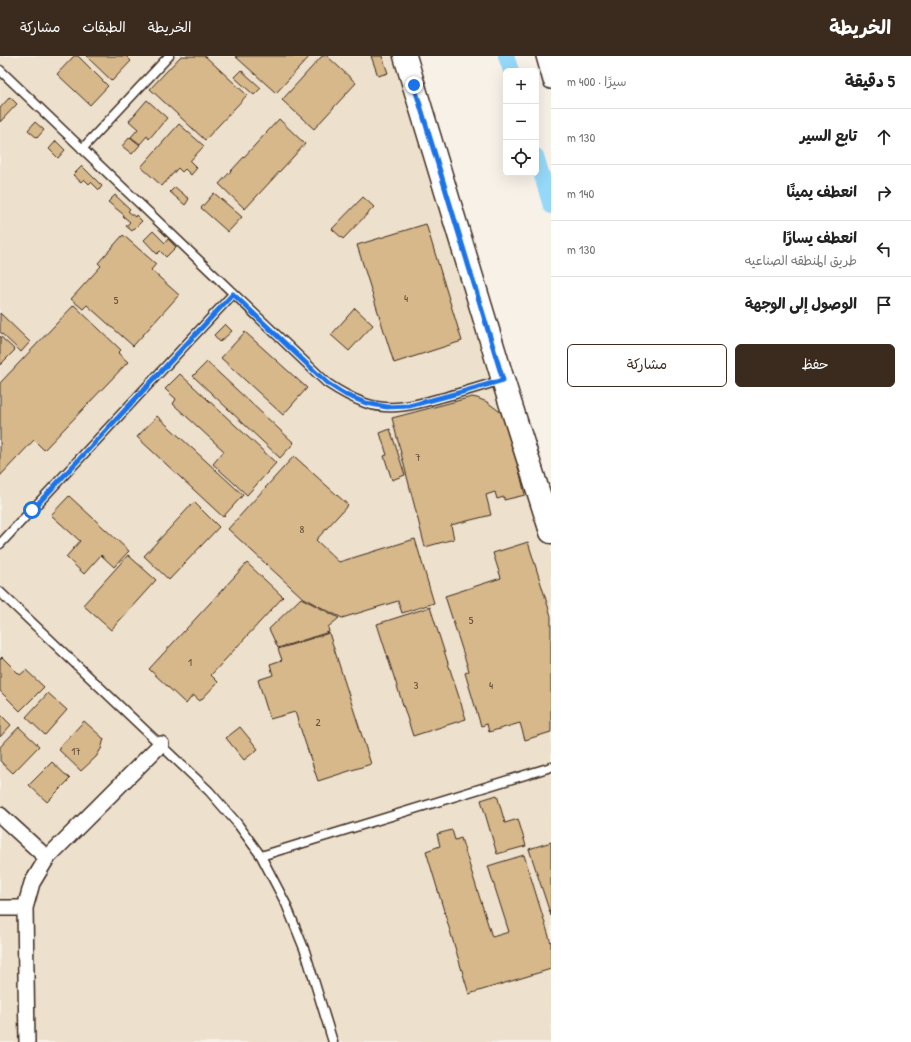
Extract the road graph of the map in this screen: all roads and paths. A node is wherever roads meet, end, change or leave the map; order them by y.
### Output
1 (168, 56) edge
2 (405, 56) edge
3 (544, 56) edge
4 (0, 70) edge
5 (551, 81) edge
6 (82, 149) junction
7 (233, 294) junction
8 (503, 380) junction
9 (551, 532) edge
10 (0, 544) edge
11 (0, 592) edge
12 (161, 744) junction
13 (551, 766) edge
14 (0, 815) edge
15 (261, 856) junction
16 (47, 858) junction
17 (0, 908) edge
18 (25, 908) junction
19 (27, 1042) edge
20 (332, 1042) edge

1 - 6 lane
2 - 8 main road
3 - 5 street
4 - 6 lane
6 - 7 lane
7 - 8 lane
7 - 10 lane
8 - 9 main road
11 - 12 lane
12 - 15 lane
12 - 16 street
13 - 15 lane
14 - 16 street
15 - 20 lane
16 - 18 street
17 - 18 street
18 - 19 street

